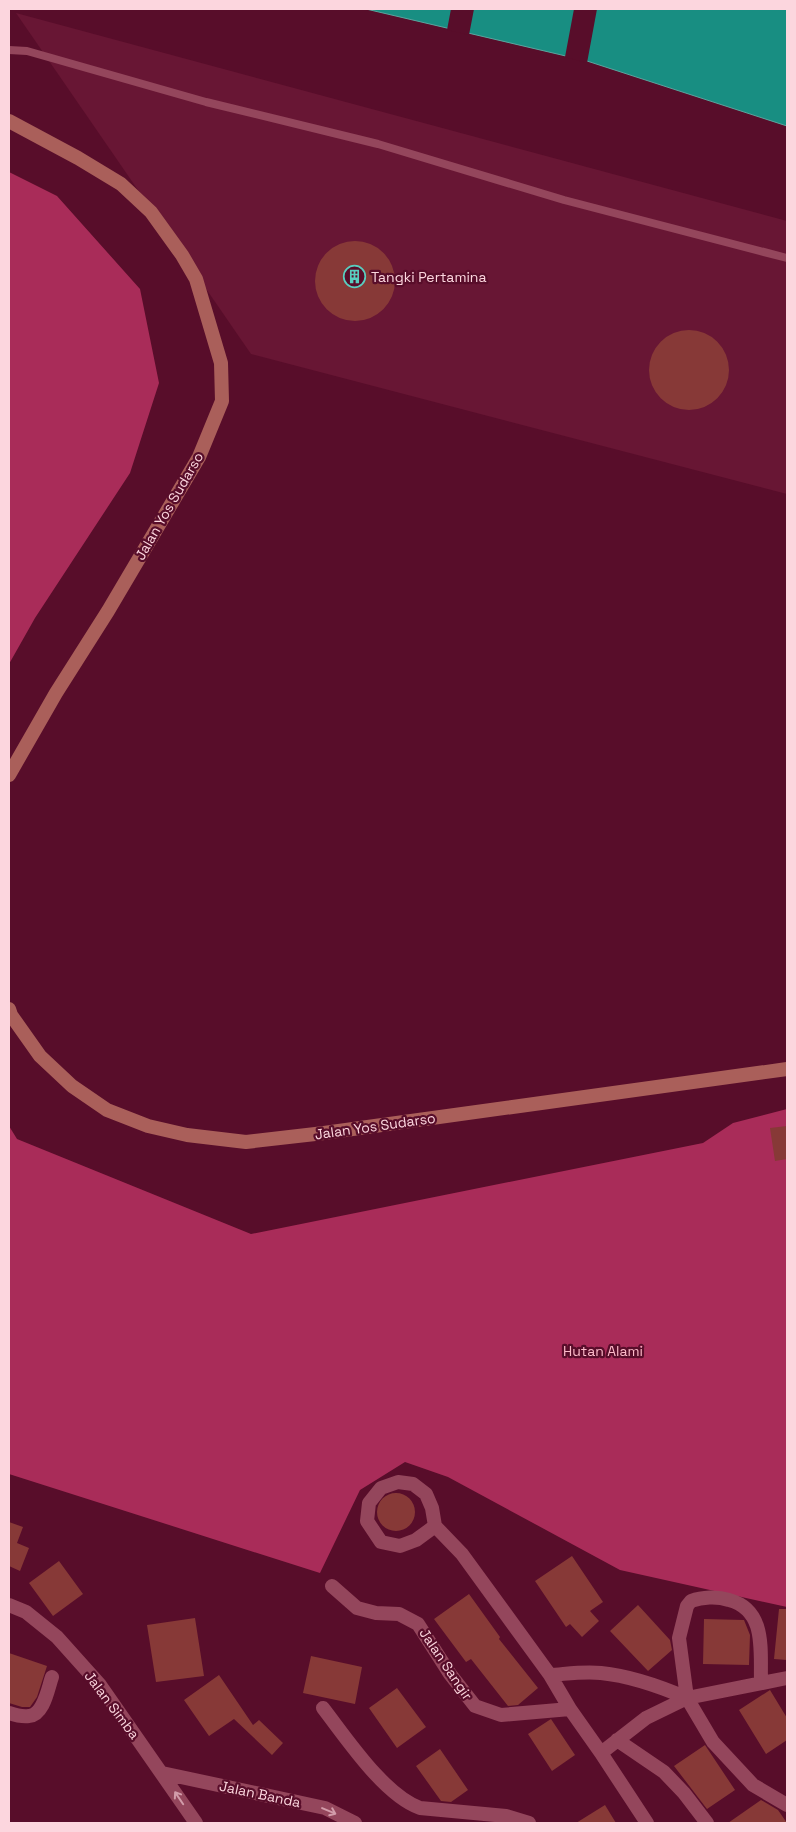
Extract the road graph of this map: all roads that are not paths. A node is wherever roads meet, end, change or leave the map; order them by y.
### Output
1 (9, 50) edge
2 (9, 121) edge
3 (787, 258) edge
4 (9, 775) edge
5 (9, 1009) edge
6 (787, 1069) edge
7 (435, 1526) junction
8 (332, 1586) dead end
9 (9, 1605) edge
10 (550, 1675) junction
11 (52, 1677) dead end
12 (787, 1678) edge
13 (761, 1682) junction
14 (687, 1698) junction
15 (322, 1708) dead end
16 (570, 1709) junction
17 (9, 1713) edge
18 (617, 1740) junction
19 (601, 1753) junction
20 (162, 1773) junction
21 (787, 1805) edge
22 (196, 1823) edge
23 (355, 1823) edge
24 (529, 1823) edge
25 (647, 1823) edge
26 (707, 1823) edge

1 - 3 lane
2 - 4 main road, Jalan Yos Sudarso
5 - 6 main road, Jalan Yos Sudarso
7 - 7 street
7 - 10 street
8 - 16 street, Jalan Sangir
9 - 20 street, Jalan Simba
10 - 14 street
10 - 16 street
11 - 17 street
12 - 13 street
13 - 14 street
13 - 14 street
14 - 18 street
14 - 21 street
15 - 24 street
16 - 19 street
18 - 19 street
18 - 26 street
19 - 25 street
22 -> 20 street, Jalan Simba
20 -> 23 street, Jalan Banda

